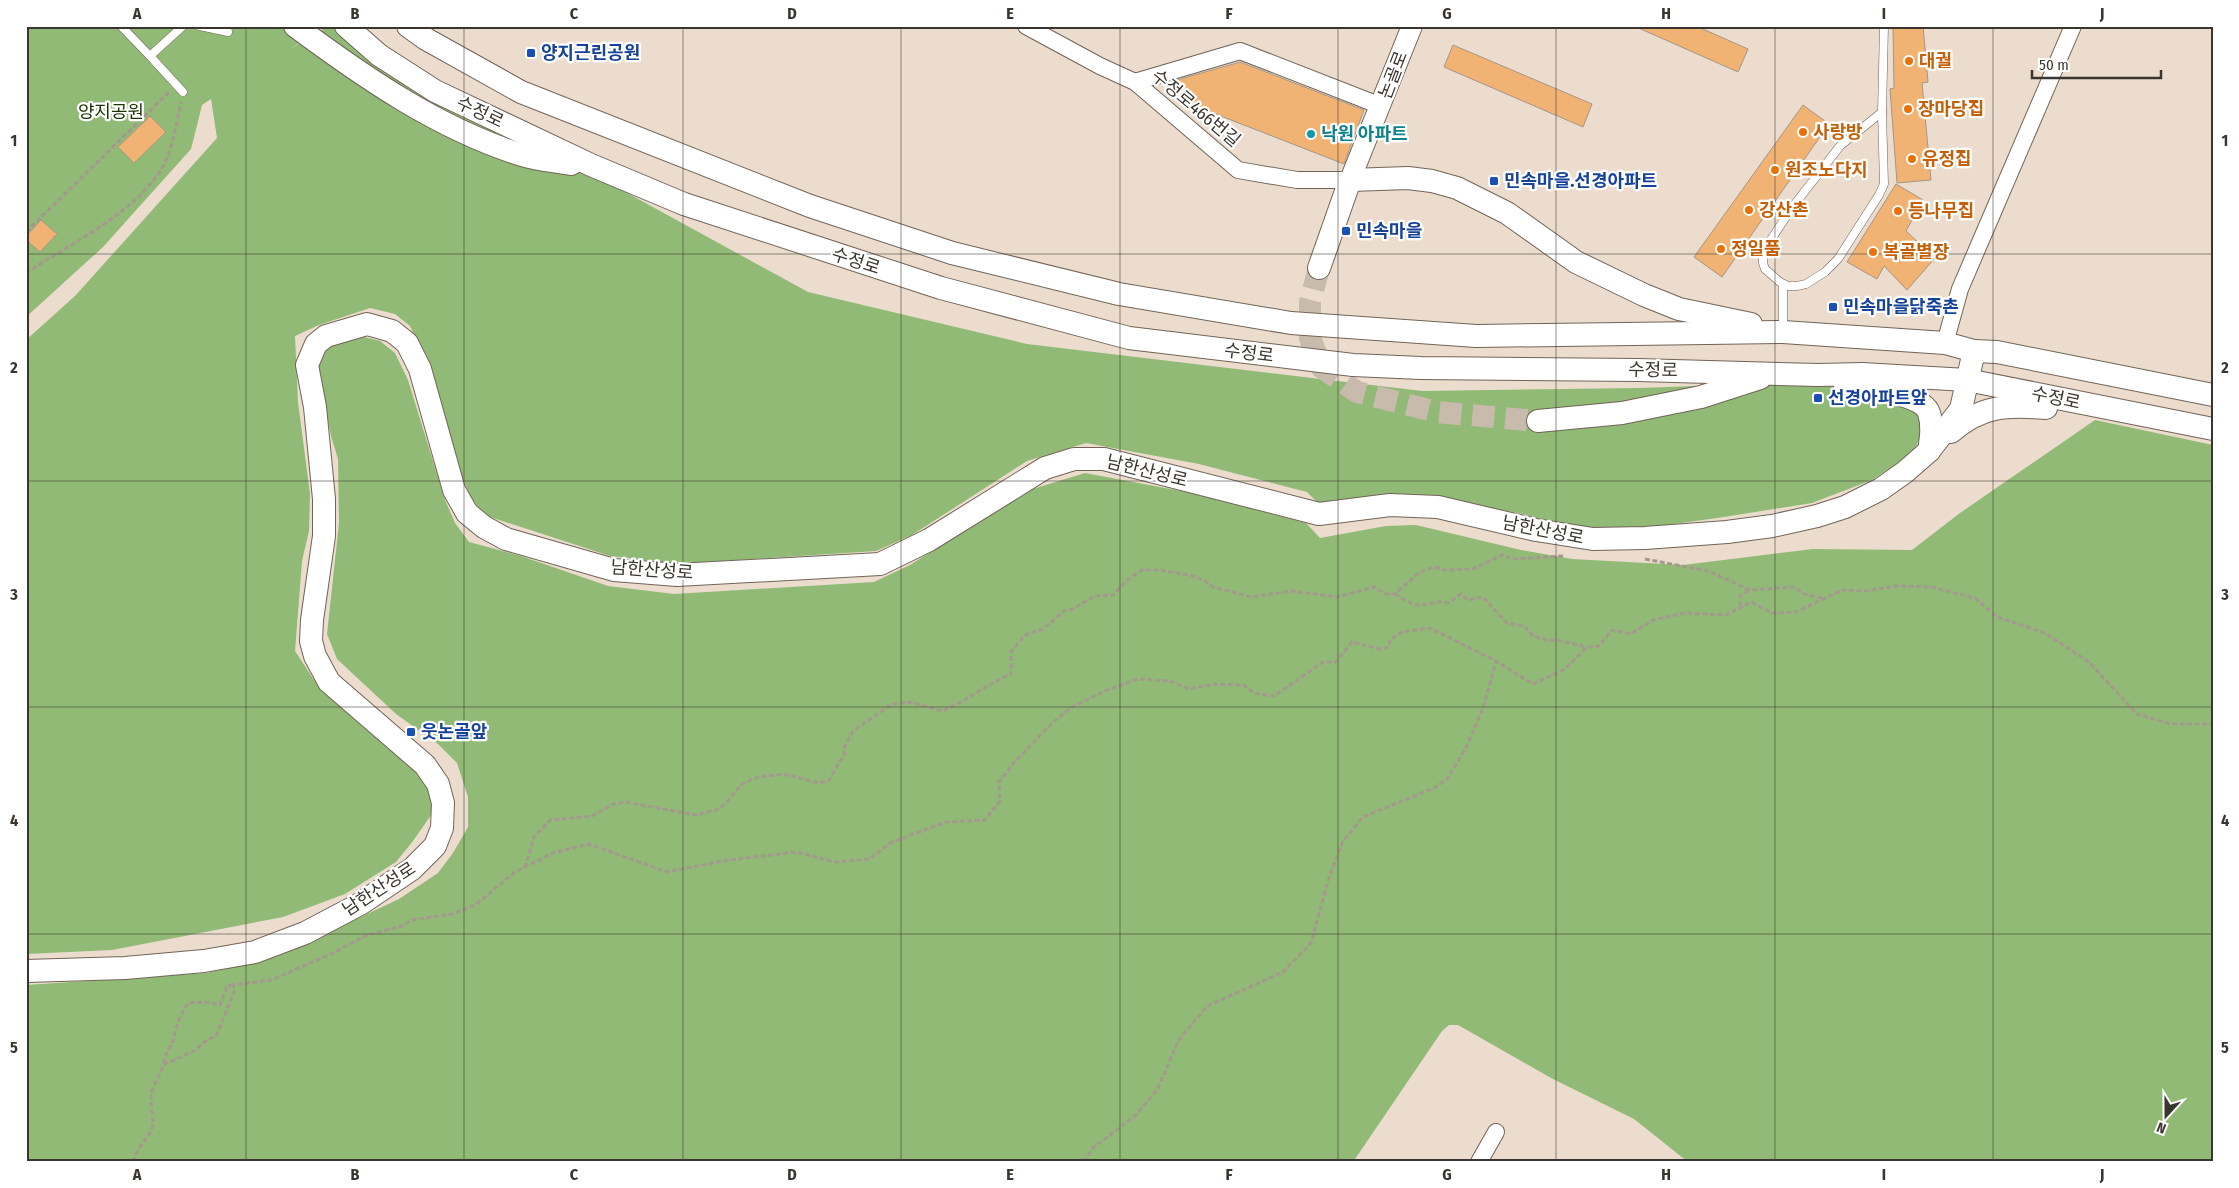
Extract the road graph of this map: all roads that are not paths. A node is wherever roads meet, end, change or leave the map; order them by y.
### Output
1 (121, 26) edge
2 (183, 26) edge
3 (200, 26) edge
4 (295, 26) edge
5 (346, 26) edge
6 (408, 26) edge
7 (1026, 26) edge
8 (1412, 26) edge
9 (1884, 26) edge
10 (2073, 26) edge
11 (228, 32) dead end
12 (150, 56) junction
13 (1135, 82) junction
14 (183, 92) road end
15 (1380, 106) junction
16 (1882, 112) junction
17 (604, 170) junction
18 (1350, 180) junction
19 (1319, 268) tunnel mouth
20 (1783, 284) junction
21 (1783, 332) junction
22 (1945, 343) junction
23 (1974, 350) junction
24 (1777, 373) junction
25 (1818, 375) junction
26 (1942, 379) junction
27 (1967, 380) junction
28 (2213, 395) edge
29 (2090, 406) junction
30 (1538, 422) tunnel mouth
31 (2213, 429) edge
32 (1929, 451) junction
33 (26, 971) edge
34 (1496, 1132) dead end
35 (1479, 1162) edge

1 - 12 lane
2 - 12 lane
3 - 11 lane
4 - 17 main road
5 - 17 main road, 수정로
6 - 21 main road, 수정로
7 - 13 street, 수정로466번길
8 - 15 street, 논골로
9 - 16 lane
10 - 22 street
12 - 14 lane
13 - 15 street
13 - 18 street, 수정로466번길
15 - 18 street, 논골로
16 - 20 lane
16 - 20 lane
17 - 24 main road, 수정로
18 - 19 main road
18 - 21 main road
20 - 21 lane
21 - 22 main road, 수정로
22 - 23 main road, 수정로
22 - 26 main road
23 - 27 main road, 남한산성로
23 - 28 main road, 수정로
24 - 25 main road, 수정로
24 - 30 main road
25 - 26 main road, 수정로
25 - 32 main road
26 - 27 main road, 수정로
27 - 29 main road, 수정로
27 - 32 main road, 남한산성로
29 - 31 main road, 수정로
29 - 32 main road
32 - 33 main road, 남한산성로
34 - 35 street

